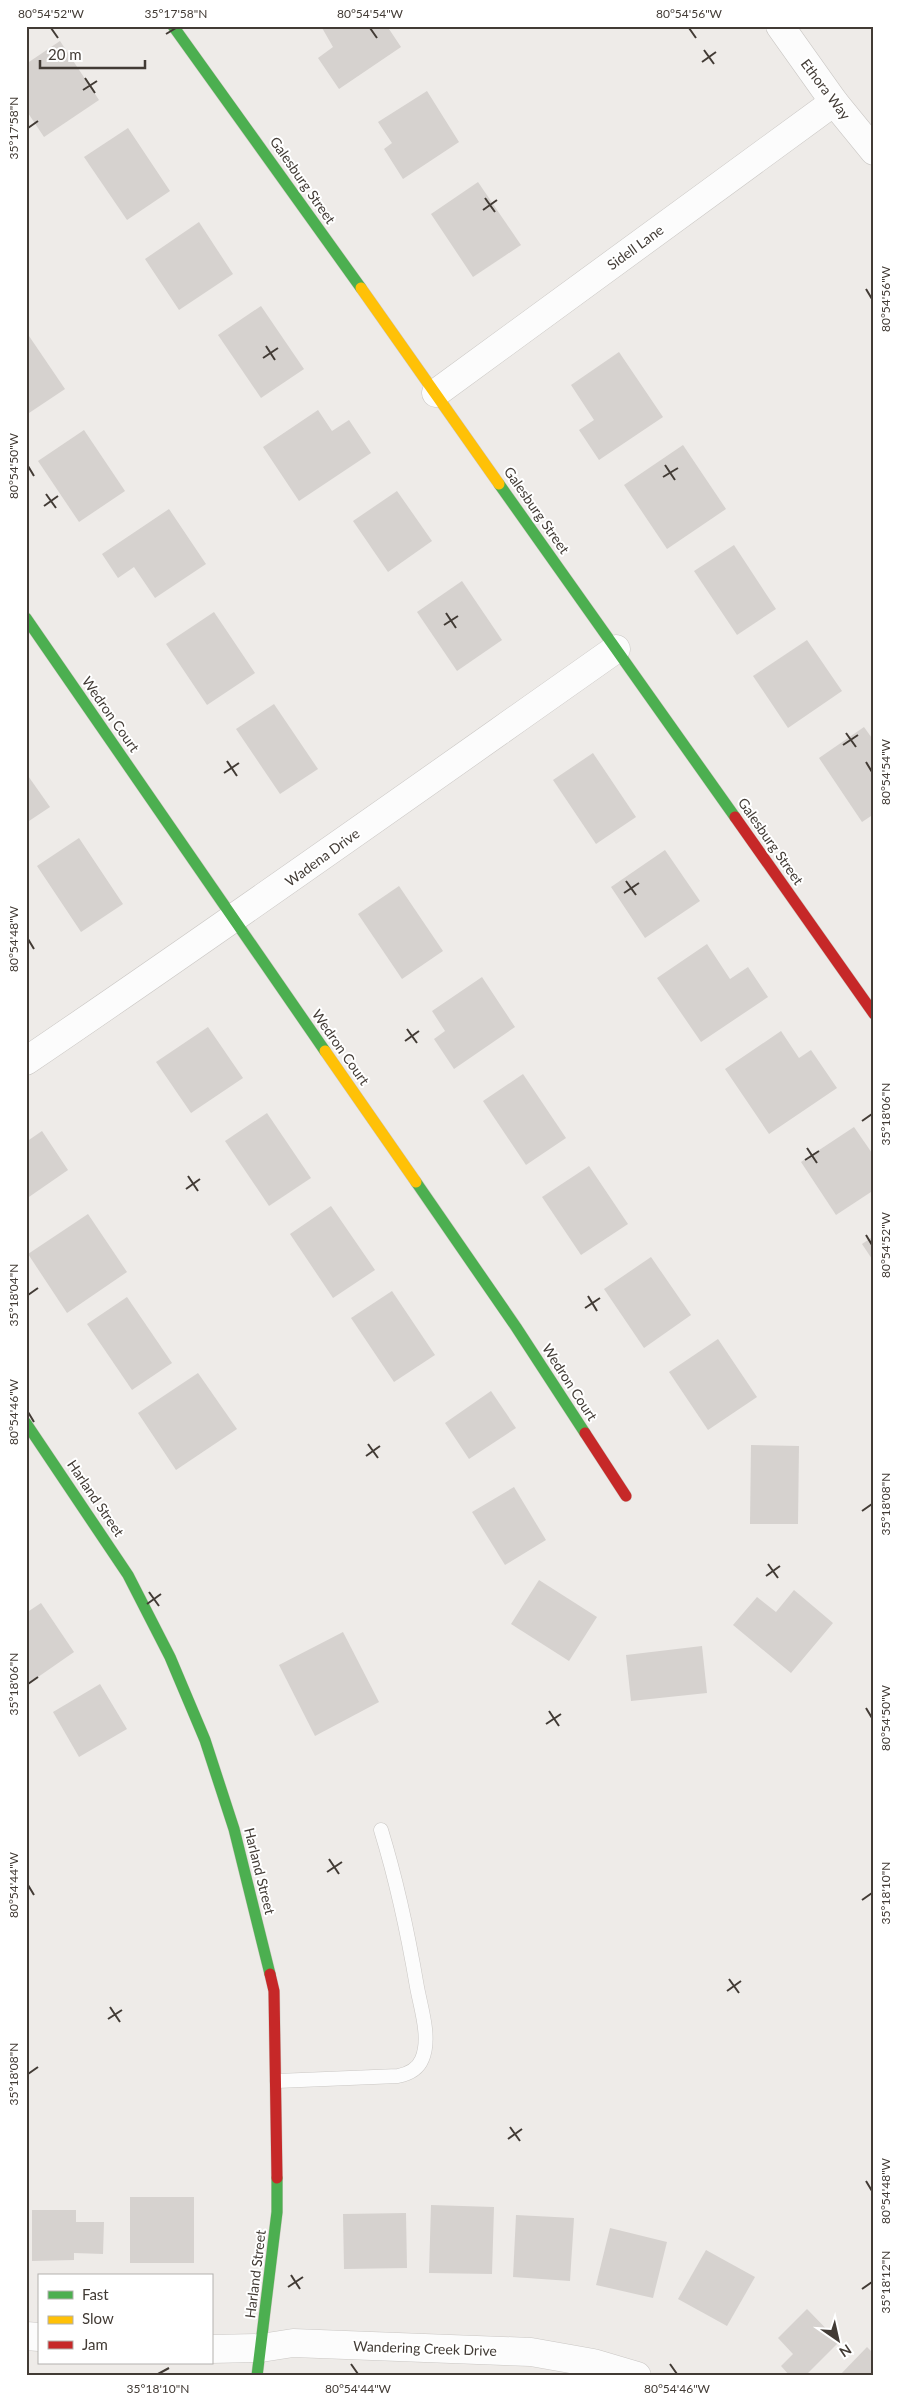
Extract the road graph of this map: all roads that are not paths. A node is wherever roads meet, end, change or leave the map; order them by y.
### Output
1 (173, 26) edge
2 (780, 26) edge
3 (834, 102) junction
4 (874, 151) edge
5 (436, 393) junction
6 (26, 618) edge
7 (616, 649) junction
8 (235, 919) junction
9 (874, 1014) edge
10 (26, 1061) edge
11 (26, 1423) edge
12 (626, 1496) dead end
13 (381, 1830) dead end
14 (277, 2081) junction
15 (261, 2348) junction
16 (212, 2350) edge
17 (257, 2376) edge
18 (638, 2376) edge

1 - 5 street, Galesburg Street
2 - 3 street, Ethora Way
3 - 4 street, Ethora Way
3 - 5 street, Sidell Lane
5 - 7 street, Galesburg Street
6 - 8 street, Wedron Court
7 - 8 street, Wadena Drive
7 - 9 street, Galesburg Street
8 - 10 street, Wadena Drive
8 - 12 street, Wedron Court
11 - 14 street, Harland Street
13 - 14 lane
14 - 15 street, Harland Street
15 - 16 street, Wandering Creek Drive
15 - 17 street, Harland Street
15 - 18 street, Wandering Creek Drive

